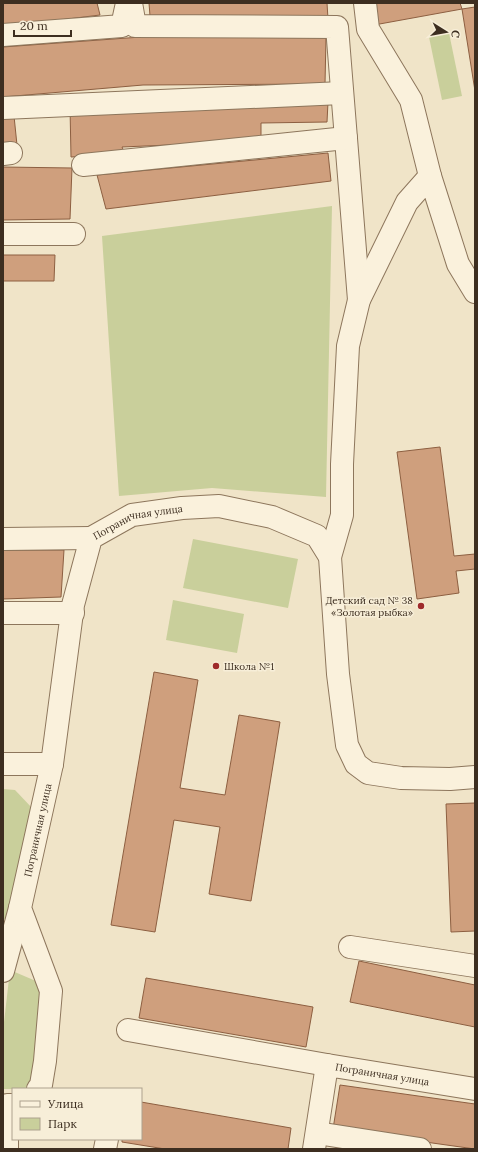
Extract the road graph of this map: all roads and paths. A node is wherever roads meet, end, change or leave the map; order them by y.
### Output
1 (128, 3) edge
2 (131, 3) edge
3 (365, 3) edge
4 (3, 35) edge
5 (342, 93) junction
6 (3, 108) edge
7 (346, 138) junction
8 (83, 165) dead end
9 (430, 176) junction
10 (3, 234) edge
11 (74, 234) dead end
12 (475, 292) edge
13 (359, 300) junction
14 (91, 538) junction
15 (3, 539) edge
16 (330, 556) junction
17 (3, 613) edge
18 (72, 613) junction
19 (3, 764) edge
20 (52, 764) junction
21 (475, 778) edge
22 (20, 908) junction
23 (350, 947) dead end
24 (475, 966) edge
25 (3, 971) edge
26 (128, 1030) dead end
27 (327, 1065) junction
28 (39, 1088) edge
29 (475, 1089) edge
30 (8, 1104) edge
31 (315, 1141) edge
32 (7, 1149) edge
33 (420, 1149) edge

1 - 4 street
2 - 5 street
3 - 9 street
5 - 6 street
5 - 7 street
7 - 8 street
7 - 13 street
9 - 12 street
9 - 13 street
10 - 11 street
13 - 16 street
14 - 15 street
14 - 16 street, Пограничная улица
14 - 18 street, Пограничная улица
16 - 21 street, Пограничная улица
17 - 18 street
18 - 20 street, Пограничная улица
19 - 20 street
20 - 22 street, Пограничная улица
22 - 25 street, Пограничная улица
22 - 28 street
23 - 24 street
26 - 27 street
27 - 29 street, Пограничная улица
27 - 31 street, Пограничная улица
30 - 32 street
31 - 33 street

